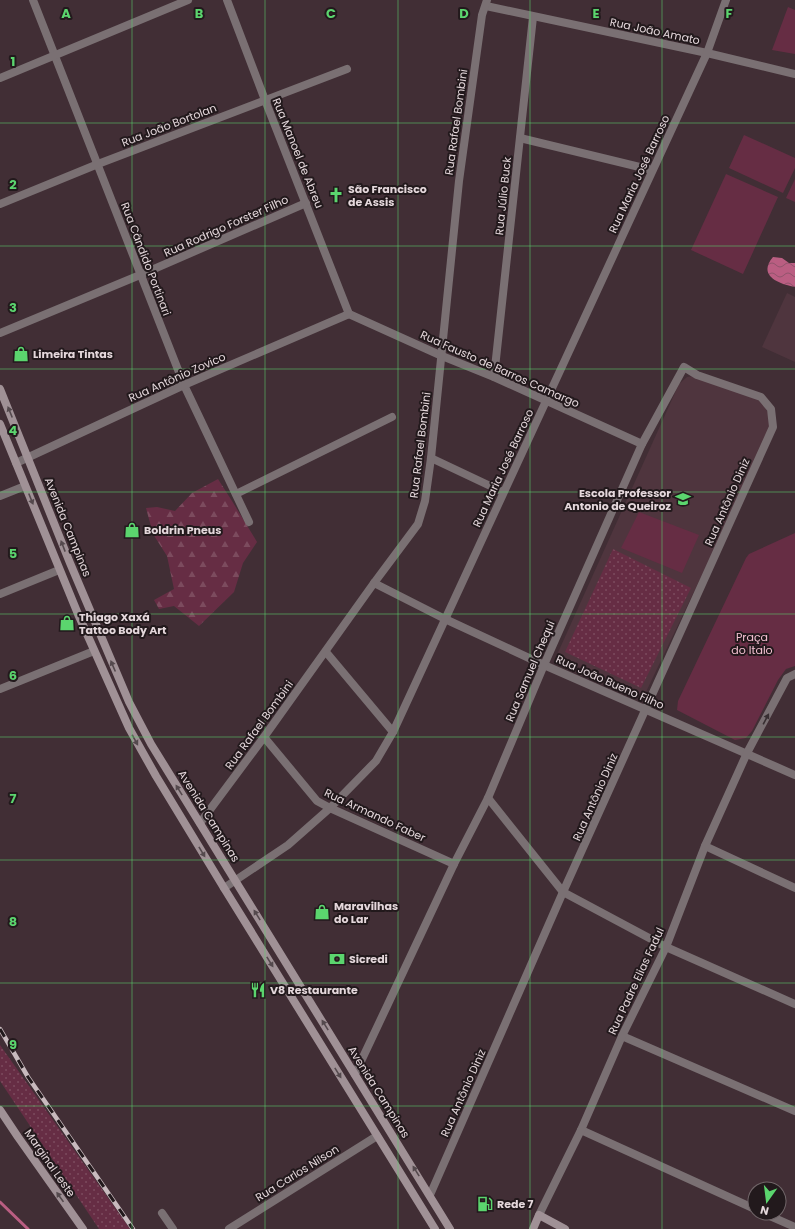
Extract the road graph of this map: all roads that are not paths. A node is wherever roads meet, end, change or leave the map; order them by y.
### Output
1 (33, 0) edge
2 (188, 0) edge
3 (227, 0) edge
4 (726, 0) edge
5 (486, 3) edge
6 (533, 17) junction
7 (707, 53) junction
8 (55, 56) junction
9 (346, 69) dead end
10 (795, 74) edge
11 (0, 78) edge
12 (265, 100) junction
13 (520, 138) junction
14 (98, 164) junction
15 (652, 170) junction
16 (306, 203) junction
17 (0, 204) edge
18 (140, 275) junction
19 (349, 314) junction
20 (0, 333) edge
21 (442, 356) junction
22 (494, 377) junction
23 (184, 386) junction
24 (0, 389) edge
25 (547, 401) junction
26 (771, 408) joint
27 (392, 417) dead end
28 (0, 424) edge
29 (642, 444) junction
30 (28, 457) junction
31 (431, 458) junction
32 (16, 463) junction
33 (25, 486) junction
34 (503, 492) junction
35 (236, 494) junction
36 (0, 496) edge
37 (249, 522) dead end
38 (59, 570) junction
39 (374, 583) junction
40 (0, 594) edge
41 (445, 619) junction
42 (94, 651) junction
43 (326, 652) junction
44 (544, 665) junction
45 (795, 674) edge
46 (0, 688) edge
47 (646, 710) junction
48 (393, 732) junction
49 (264, 737) junction
50 (747, 753) junction
51 (795, 775) edge
52 (488, 798) junction
53 (330, 808) junction
54 (200, 823) junction
55 (705, 846) junction
56 (454, 864) junction
57 (236, 880) junction
58 (224, 888) junction
59 (795, 888) edge
60 (563, 892) junction
61 (666, 947) junction
62 (795, 1004) edge
63 (622, 1036) junction
64 (355, 1074) junction
65 (0, 1110) edge
66 (795, 1111) edge
67 (581, 1130) junction
68 (377, 1136) junction
69 (430, 1195) junction
70 (747, 1205) edge
71 (162, 1213) dead end
72 (539, 1215) junction
73 (781, 1221) edge
74 (795, 1227) edge
75 (83, 1229) edge
76 (173, 1229) edge
77 (229, 1229) edge
78 (435, 1229) edge
79 (450, 1229) edge
80 (533, 1229) edge
81 (565, 1229) edge

1 - 8 street, Rua Cândido Portinari
2 - 8 street
3 - 12 street, Rua Manoel de Abreu
4 - 7 street, Rua Maria José Barroso
5 - 6 street, Rua João Amato
5 - 21 street, Rua Rafael Bombini
6 - 7 street, Rua João Amato
6 - 13 street, Rua Júlio Buck
7 - 10 street, Rua João Amato
7 - 15 street, Rua Maria José Barroso
8 - 11 street
8 - 14 street, Rua Cândido Portinari
9 - 12 street, Rua João Bortolan
12 - 14 street, Rua João Bortolan
12 - 16 street, Rua Manoel de Abreu
13 - 15 street
13 - 22 street, Rua Júlio Buck
14 - 17 street, Rua João Bortolan
14 - 18 street, Rua Cândido Portinari
15 - 25 street, Rua Maria José Barroso
16 - 18 street, Rua Rodrigo Forster Filho
16 - 19 street, Rua Manoel de Abreu
18 - 20 street, Rua Rodrigo Forster Filho
18 - 23 street, Rua Cândido Portinari
19 - 21 street, Rua Fausto de Barros Camargo
19 - 23 street, Rua Antônio Zovico
21 - 22 street, Rua Fausto de Barros Camargo
21 - 31 street, Rua Rafael Bombini
22 - 25 street, Rua Fausto de Barros Camargo
23 - 30 street, Rua Antônio Zovico
23 - 35 street, Rua Cândido Portinari
30 -> 24 main road, Avenida Campinas
25 - 29 street, Rua Fausto de Barros Camargo
25 - 34 street, Rua Maria José Barroso
26 - 29 street, Rua Samuel Chequi
26 - 47 street, Rua Antônio Diniz
27 - 35 street
28 - 32 main road
29 - 44 street, Rua Samuel Chequi
30 - 32 street, Rua Antônio Zovico
54 -> 30 main road, Avenida Campinas
31 - 34 street
31 - 39 street, Rua Rafael Bombini
32 - 33 main road
33 - 36 street
33 -> 38 main road
34 - 41 street, Rua Maria José Barroso
35 - 37 street, Rua Cândido Portinari
38 - 40 street
38 - 42 main road
39 - 41 street, Rua João Bueno Filho
39 - 43 street, Rua Rafael Bombini
41 - 44 street, Rua João Bueno Filho
41 - 48 street, Rua Maria José Barroso
42 - 46 street
42 -> 58 main road
43 - 48 street
43 - 49 street, Rua Rafael Bombini
44 - 47 street, Rua João Bueno Filho
44 - 52 street, Rua Samuel Chequi
50 -> 45 street, Rua Padre Elias Fadul
47 - 50 street, Rua João Bueno Filho
47 - 60 street, Rua Antônio Diniz
48 - 53 street, Rua Maria José Barroso
49 - 53 street, Rua Armando Faber
49 - 54 street, Rua Rafael Bombini
50 - 51 street, Rua João Bueno Filho
50 - 55 street, Rua Padre Elias Fadul
52 - 56 street, Rua Samuel Chequi
52 - 60 street
53 - 56 street, Rua Armando Faber
53 - 57 street, Rua Maria José Barroso
54 - 57 main road, Avenida Campinas
55 - 59 street
55 - 61 street, Rua Padre Elias Fadul
56 - 64 street, Rua Samuel Chequi
57 - 58 street, Rua Maria José Barroso
64 -> 57 main road, Avenida Campinas
58 -> 68 main road
60 - 61 street
60 - 69 street, Rua Antônio Diniz
61 - 62 street
61 - 63 street, Rua Padre Elias Fadul
63 - 66 street
63 - 67 street, Rua Padre Elias Fadul
69 -> 64 main road, Avenida Campinas
75 -> 65 main road, Marginal Leste
67 - 70 street
67 - 72 street, Rua Padre Elias Fadul
68 - 77 street, Rua Carlos Nilson
68 - 78 main road
69 - 79 main road, Avenida Campinas
71 - 76 street
72 - 80 main road
72 - 81 main road
73 - 74 street

